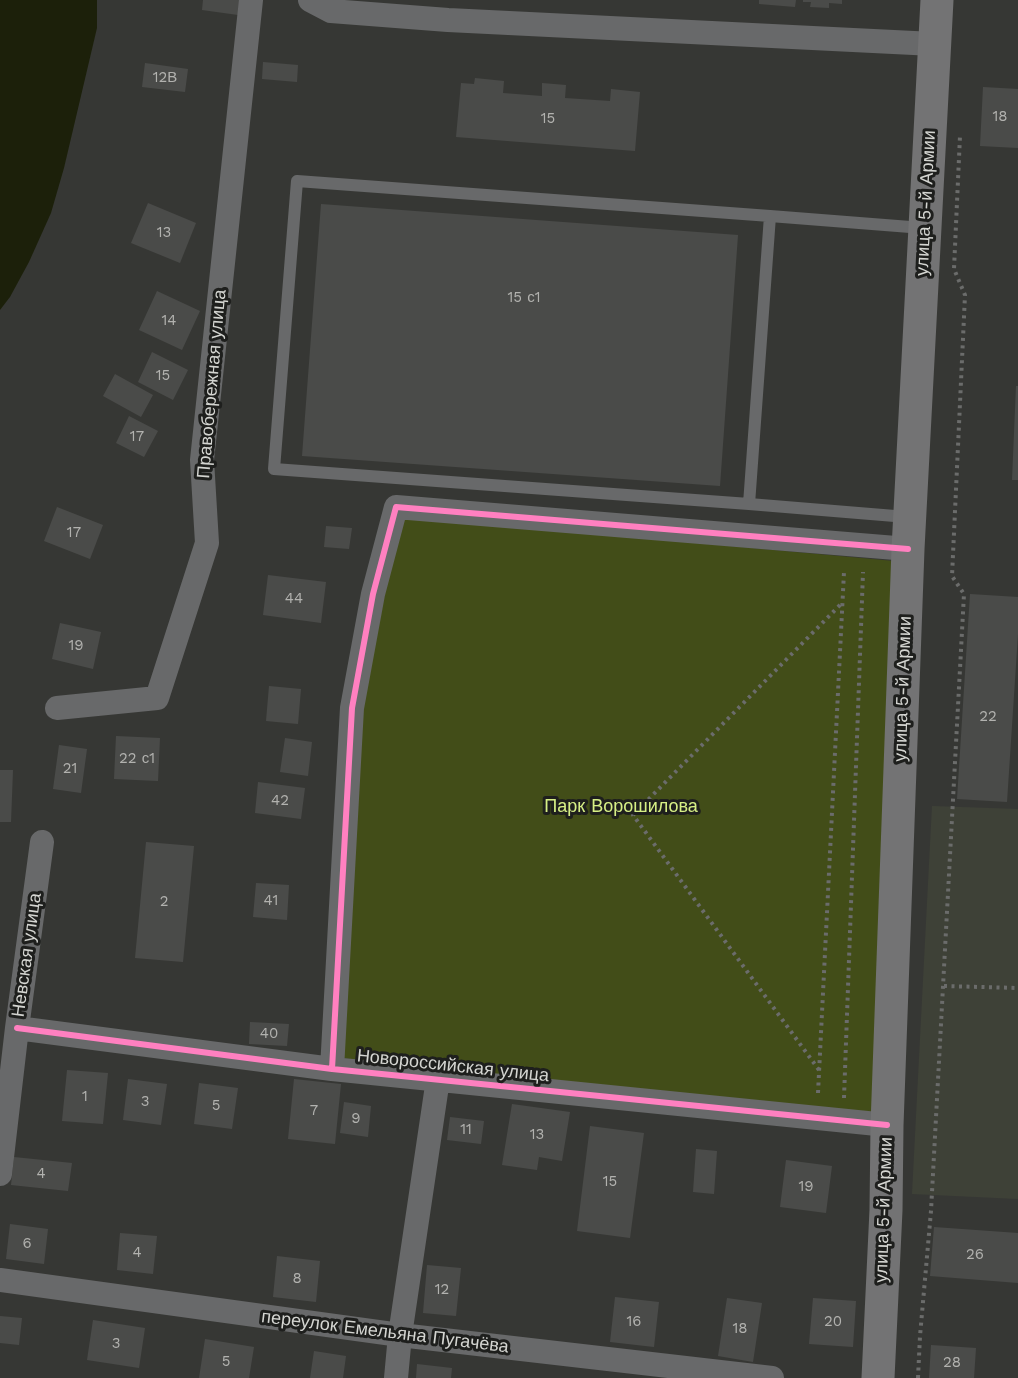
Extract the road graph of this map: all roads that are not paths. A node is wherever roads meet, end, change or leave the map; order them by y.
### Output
1 (251, 0) edge
2 (309, 0) edge
3 (937, 0) edge
4 (934, 44) junction
5 (770, 216) junction
6 (924, 228) junction
7 (749, 504) junction
8 (909, 533) junction
9 (57, 708) dead end
10 (42, 842) dead end
11 (17, 1028) junction
12 (332, 1069) junction
13 (438, 1079) junction
14 (887, 1125) junction
15 (0, 1174) edge
16 (0, 1280) edge
17 (400, 1335) junction
18 (396, 1378) edge
19 (772, 1378) edge
20 (878, 1378) edge

1 - 9 street, Правобережная улица
2 - 4 street
3 - 4 main road, улица 5-й Армии
4 - 6 main road, улица 5-й Армии
5 - 6 lane
5 - 7 lane
5 - 7 lane
6 - 8 main road, улица 5-й Армии
7 - 8 lane
8 - 12 street
8 - 14 main road, улица 5-й Армии
10 - 11 street, Невская улица
11 - 12 street, Новороссийская улица
11 - 15 street, Невская улица
12 - 13 street, Новороссийская улица
13 - 14 street, Новороссийская улица
13 - 17 street
14 - 20 main road, улица 5-й Армии
16 - 17 street, переулок Емельяна Пугачёва
17 - 18 street
17 - 19 street, переулок Емельяна Пугачёва

